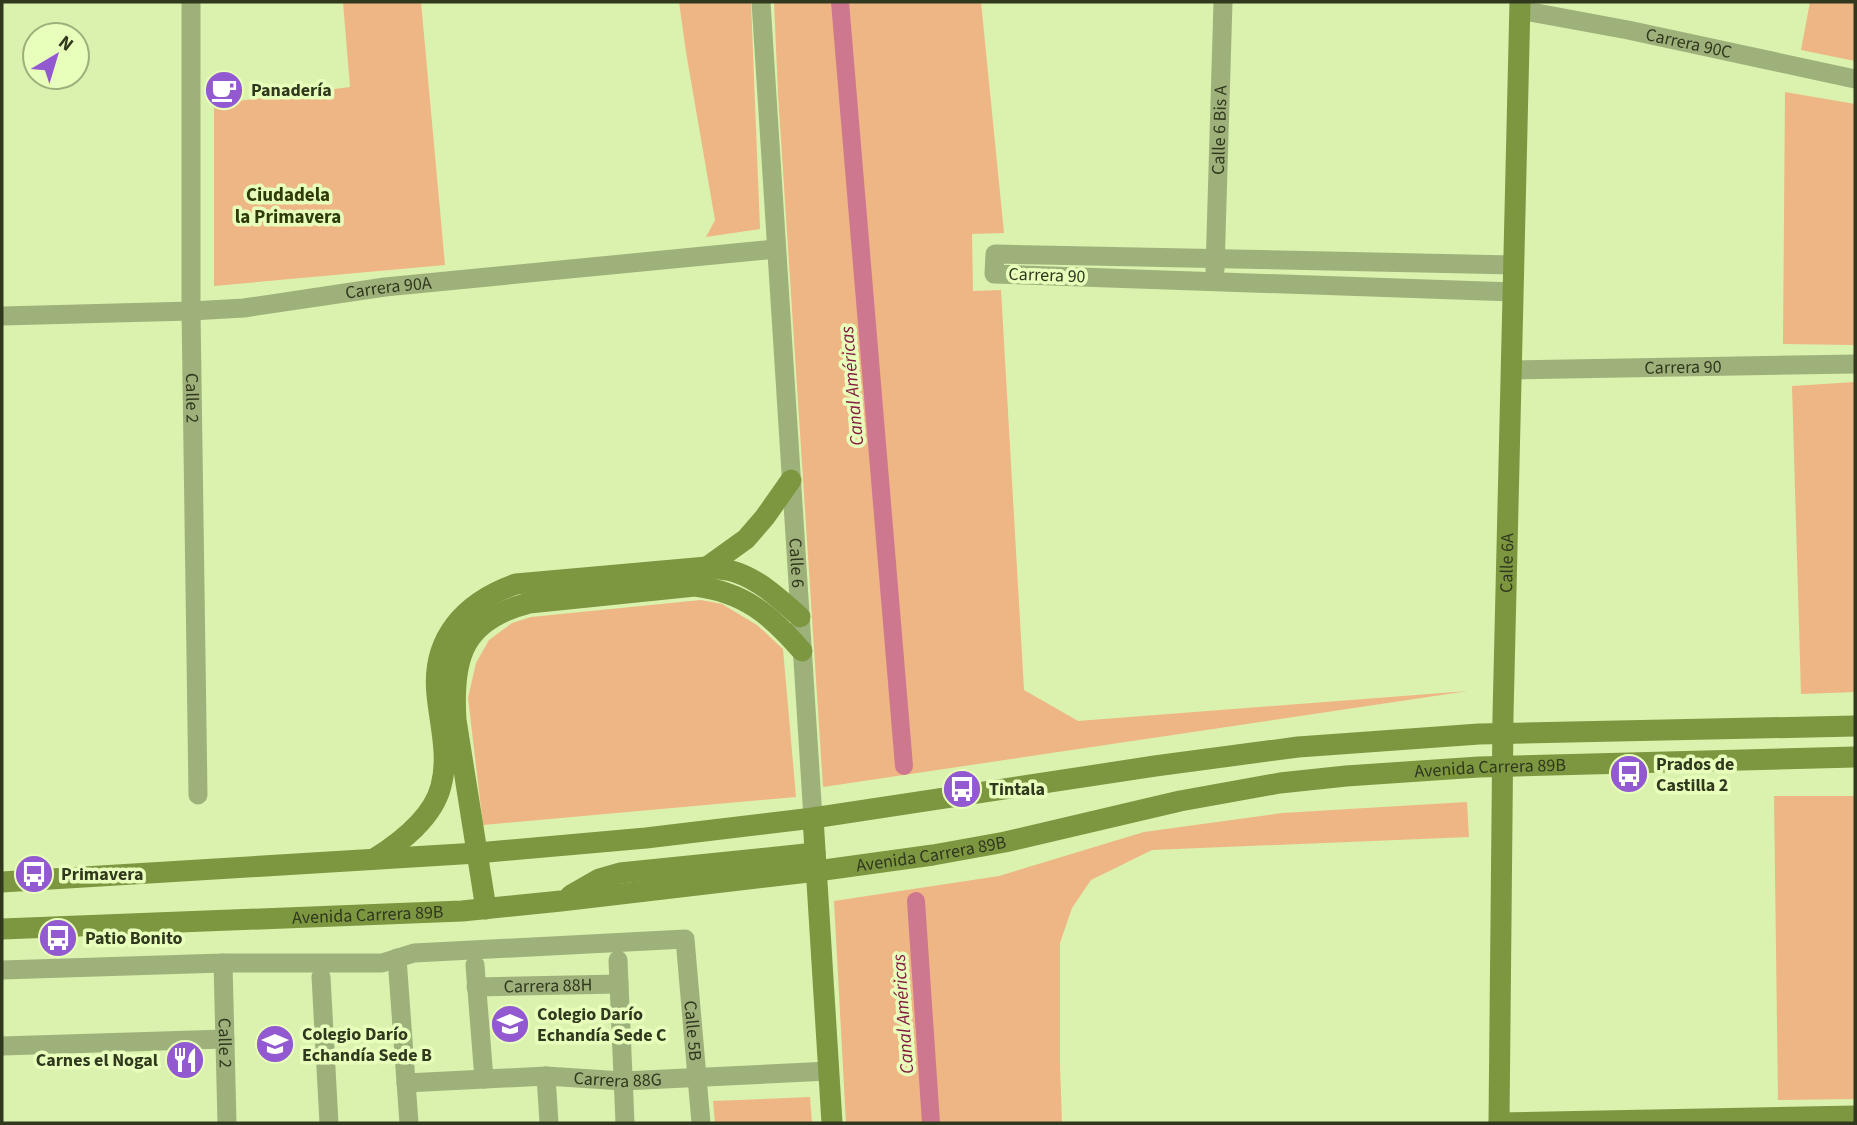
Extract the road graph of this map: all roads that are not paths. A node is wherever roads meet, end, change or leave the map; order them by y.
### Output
1 (191, 2) edge
2 (761, 2) edge
3 (1223, 2) edge
4 (1520, 6) edge
5 (1855, 79) edge
6 (776, 249) junction
7 (1215, 258) junction
8 (1514, 265) junction
9 (1214, 281) junction
10 (1513, 292) junction
11 (191, 311) junction
12 (2, 316) edge
13 (1855, 364) edge
14 (1511, 370) junction
15 (791, 480) junction
16 (707, 567) junction
17 (800, 617) junction
18 (802, 651) junction
19 (1855, 726) edge
20 (1503, 733) junction
21 (1855, 757) edge
22 (1502, 767) junction
23 (198, 794) dead end
24 (813, 818) junction
25 (477, 853) junction
26 (373, 859) junction
27 (816, 862) junction
28 (2, 882) edge
29 (486, 909) junction
30 (2, 929) edge
31 (397, 958) junction
32 (618, 960) dead end
33 (223, 963) junction
34 (475, 965) dead end
35 (2, 970) edge
36 (321, 977) dead end
37 (619, 984) junction
38 (476, 987) junction
39 (225, 1039) junction
40 (2, 1046) edge
41 (829, 1071) junction
42 (547, 1076) junction
43 (697, 1078) junction
44 (484, 1079) junction
45 (623, 1082) junction
46 (406, 1083) junction
47 (1855, 1116) edge
48 (228, 1123) edge
49 (329, 1123) edge
50 (409, 1123) edge
51 (549, 1123) edge
52 (625, 1123) edge
53 (701, 1123) edge
54 (832, 1123) edge
55 (1499, 1123) edge

1 - 11 street, Calle 2
2 - 6 street, Calle 6
3 - 7 street, Calle 6 Bis A
4 - 5 street, Carrera 90C
4 - 8 main road, Calle 6A
6 - 11 street, Carrera 90A
6 - 15 street, Calle 6
7 - 8 street, Carrera 90
7 - 9 street, Calle 6 Bis A
7 - 9 street, Carrera 90
8 - 10 main road, Calle 6A
9 - 10 street, Carrera 90
10 - 14 main road, Calle 6A
11 - 12 street, Carrera 90A
11 - 23 street, Calle 2
13 - 14 street, Carrera 90
14 - 20 main road, Calle 6A
15 - 16 main road
15 - 17 street, Calle 6
16 - 17 main road
16 - 26 main road
17 - 18 street, Calle 6
18 - 24 street, Calle 6
18 - 25 main road
19 - 20 main road, Avenida Carrera 89B
20 - 22 main road, Calle 6A
20 - 24 main road, Avenida Carrera 89B
21 - 22 main road, Avenida Carrera 89B
22 - 27 main road, Avenida Carrera 89B
22 - 55 main road, Calle 6A
24 - 25 main road, Avenida Carrera 89B
24 - 27 main road, Calle 6
25 - 26 main road, Avenida Carrera 89B
25 - 29 main road
26 - 28 main road, Avenida Carrera 89B
27 - 29 main road, Avenida Carrera 89B
27 - 41 main road, Calle 6
29 - 30 main road, Avenida Carrera 89B
31 - 33 street
31 - 43 street, Calle 5B
31 - 46 street
32 - 37 street
33 - 35 street
33 - 39 street, Calle 2
34 - 38 street
36 - 49 street
37 - 38 street, Carrera 88H
37 - 45 street
38 - 44 street
39 - 40 street
39 - 48 street, Calle 2
41 - 43 street, Carrera 88G
41 - 54 main road, Calle 6
42 - 44 street, Carrera 88G
42 - 45 street, Carrera 88G
42 - 51 street
43 - 45 street, Carrera 88G
43 - 53 street, Calle 5B
44 - 46 street, Carrera 88G
45 - 52 street
46 - 50 street
47 - 55 main road

